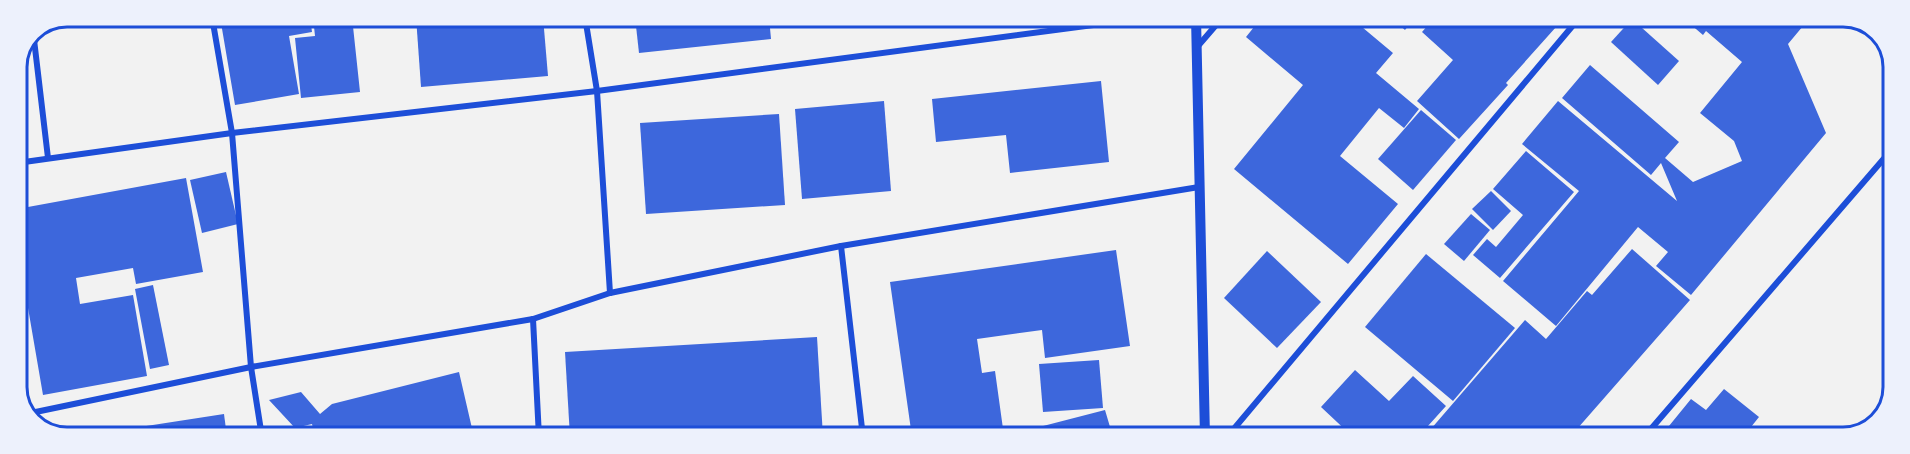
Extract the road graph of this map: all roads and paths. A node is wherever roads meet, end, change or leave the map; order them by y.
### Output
1 (214, 27) edge
2 (587, 27) edge
3 (1079, 27) edge
4 (1196, 27) edge
5 (1214, 27) edge
6 (1572, 27) edge
7 (35, 44) edge
8 (1197, 47) junction
9 (597, 91) junction
10 (232, 133) junction
11 (48, 158) junction
12 (1883, 160) edge
13 (27, 161) edge
14 (1200, 186) junction
15 (841, 246) junction
16 (610, 293) junction
17 (533, 319) junction
18 (251, 367) junction
19 (36, 412) edge
20 (260, 427) edge
21 (538, 427) edge
22 (862, 427) edge
23 (1204, 427) edge
24 (1235, 427) edge
25 (1653, 427) edge

1 - 10 street
2 - 9 street
3 - 9 street
4 - 8 street
5 - 8 street
6 - 24 street
7 - 11 street
8 - 14 street
9 - 10 street
9 - 16 street
10 - 11 street
10 - 18 street
11 - 13 street
12 - 25 street
14 - 15 street
14 - 23 street
15 - 16 street
15 - 22 street
16 - 17 street
17 - 18 street
17 - 21 street
18 - 19 street
18 - 20 street

